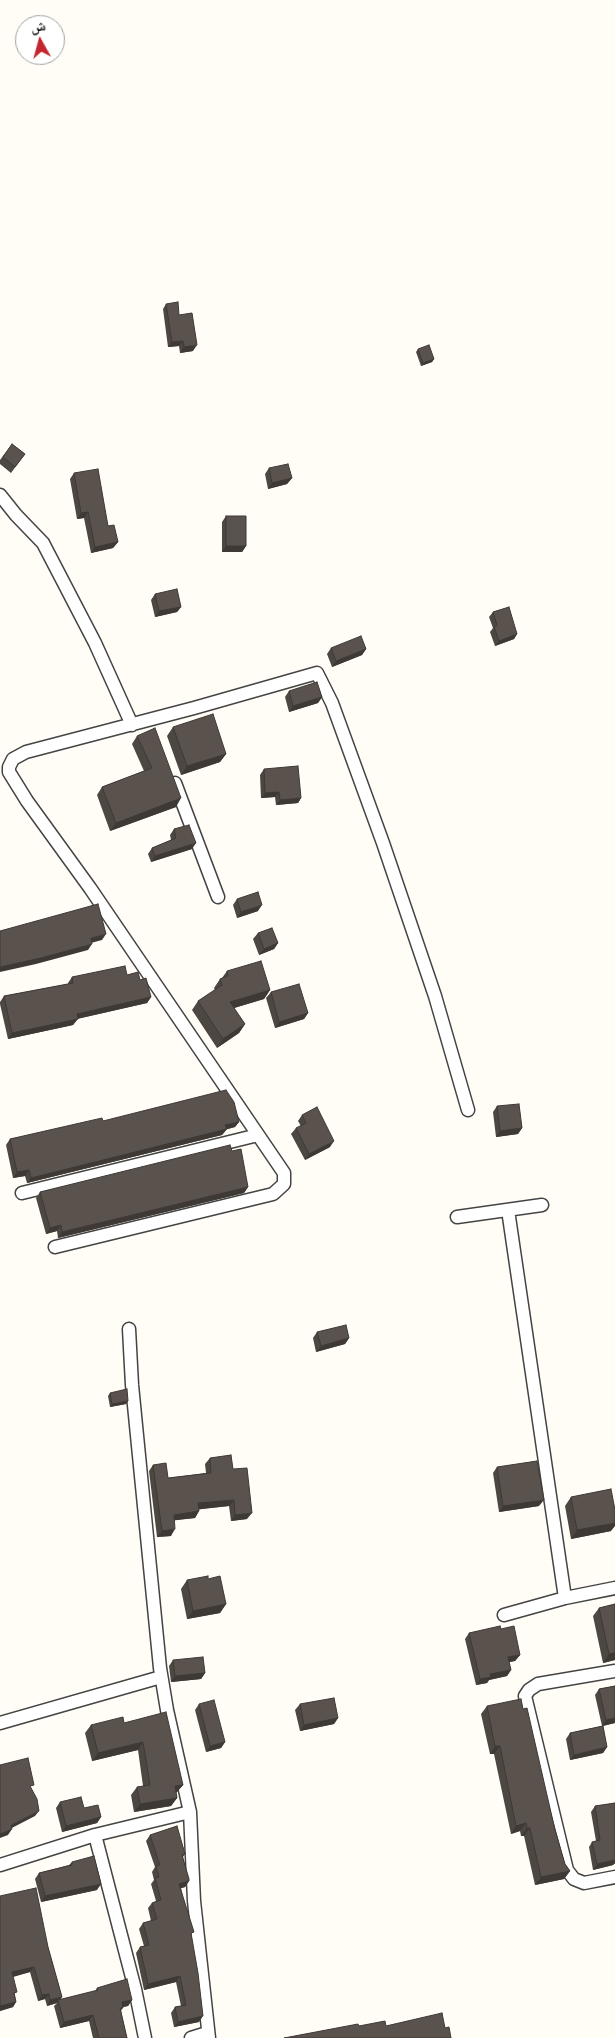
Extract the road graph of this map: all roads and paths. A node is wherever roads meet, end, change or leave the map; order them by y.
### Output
1 (0, 495) edge
2 (132, 725) junction
3 (169, 766) edge
4 (218, 897) dead end
5 (468, 1110) dead end
6 (258, 1135) junction
7 (22, 1193) dead end
8 (542, 1205) dead end
9 (508, 1210) junction
10 (457, 1217) dead end
11 (55, 1246) dead end
12 (129, 1330) dead end
13 (615, 1588) edge
14 (565, 1598) junction
15 (504, 1615) dead end
16 (615, 1671) edge
17 (161, 1677) junction
18 (0, 1723) edge
19 (190, 1812) junction
20 (95, 1835) junction
21 (0, 1865) edge
22 (615, 1876) edge
23 (208, 2036) edge
24 (145, 2038) edge
25 (191, 2038) edge

1 - 2 street
2 - 5 street
2 - 6 street
3 - 4 street
6 - 7 street
6 - 11 street
8 - 9 street
9 - 10 street
9 - 14 street
12 - 17 street
13 - 14 street
14 - 15 street
16 - 22 street
17 - 18 street
17 - 19 street
19 - 20 street
19 - 23 street
20 - 21 street
20 - 24 street
23 - 25 street

